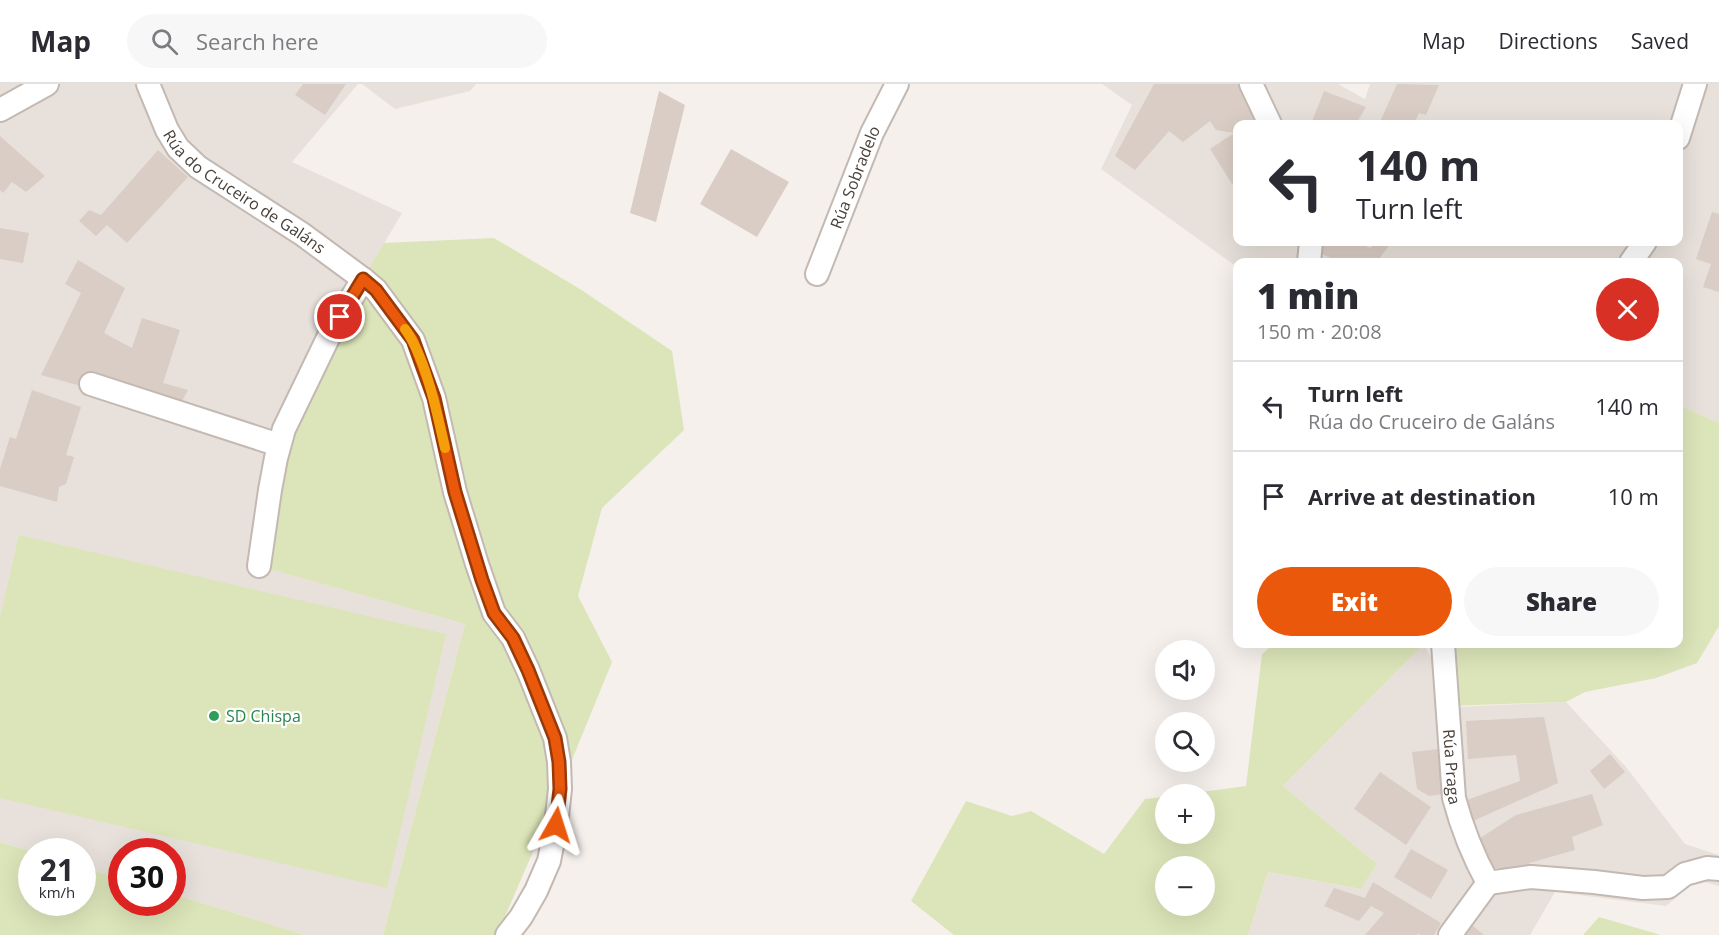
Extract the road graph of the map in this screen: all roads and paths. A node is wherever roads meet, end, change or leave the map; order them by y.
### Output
1 (47, 84) edge
2 (148, 84) edge
3 (897, 84) edge
4 (1251, 84) edge
5 (1695, 84) edge
6 (0, 110) edge
7 (1268, 120) edge
8 (1683, 122) edge
9 (817, 274) dead end
10 (363, 279) junction
11 (91, 384) dead end
12 (279, 444) junction
13 (259, 566) dead end
14 (1443, 648) edge
15 (1719, 869) edge
16 (1488, 883) junction
17 (507, 935) edge
18 (1449, 935) edge

1 - 6 street
2 - 10 street, Rúa do Cruceiro de Galáns
3 - 9 street, Rúa Sobradelo
4 - 7 street
5 - 8 street
10 - 12 street
10 - 17 street, Rúa do Cruceiro de Galáns
11 - 12 street
12 - 13 street
14 - 16 street, Rúa Praga
15 - 16 street
16 - 18 street

